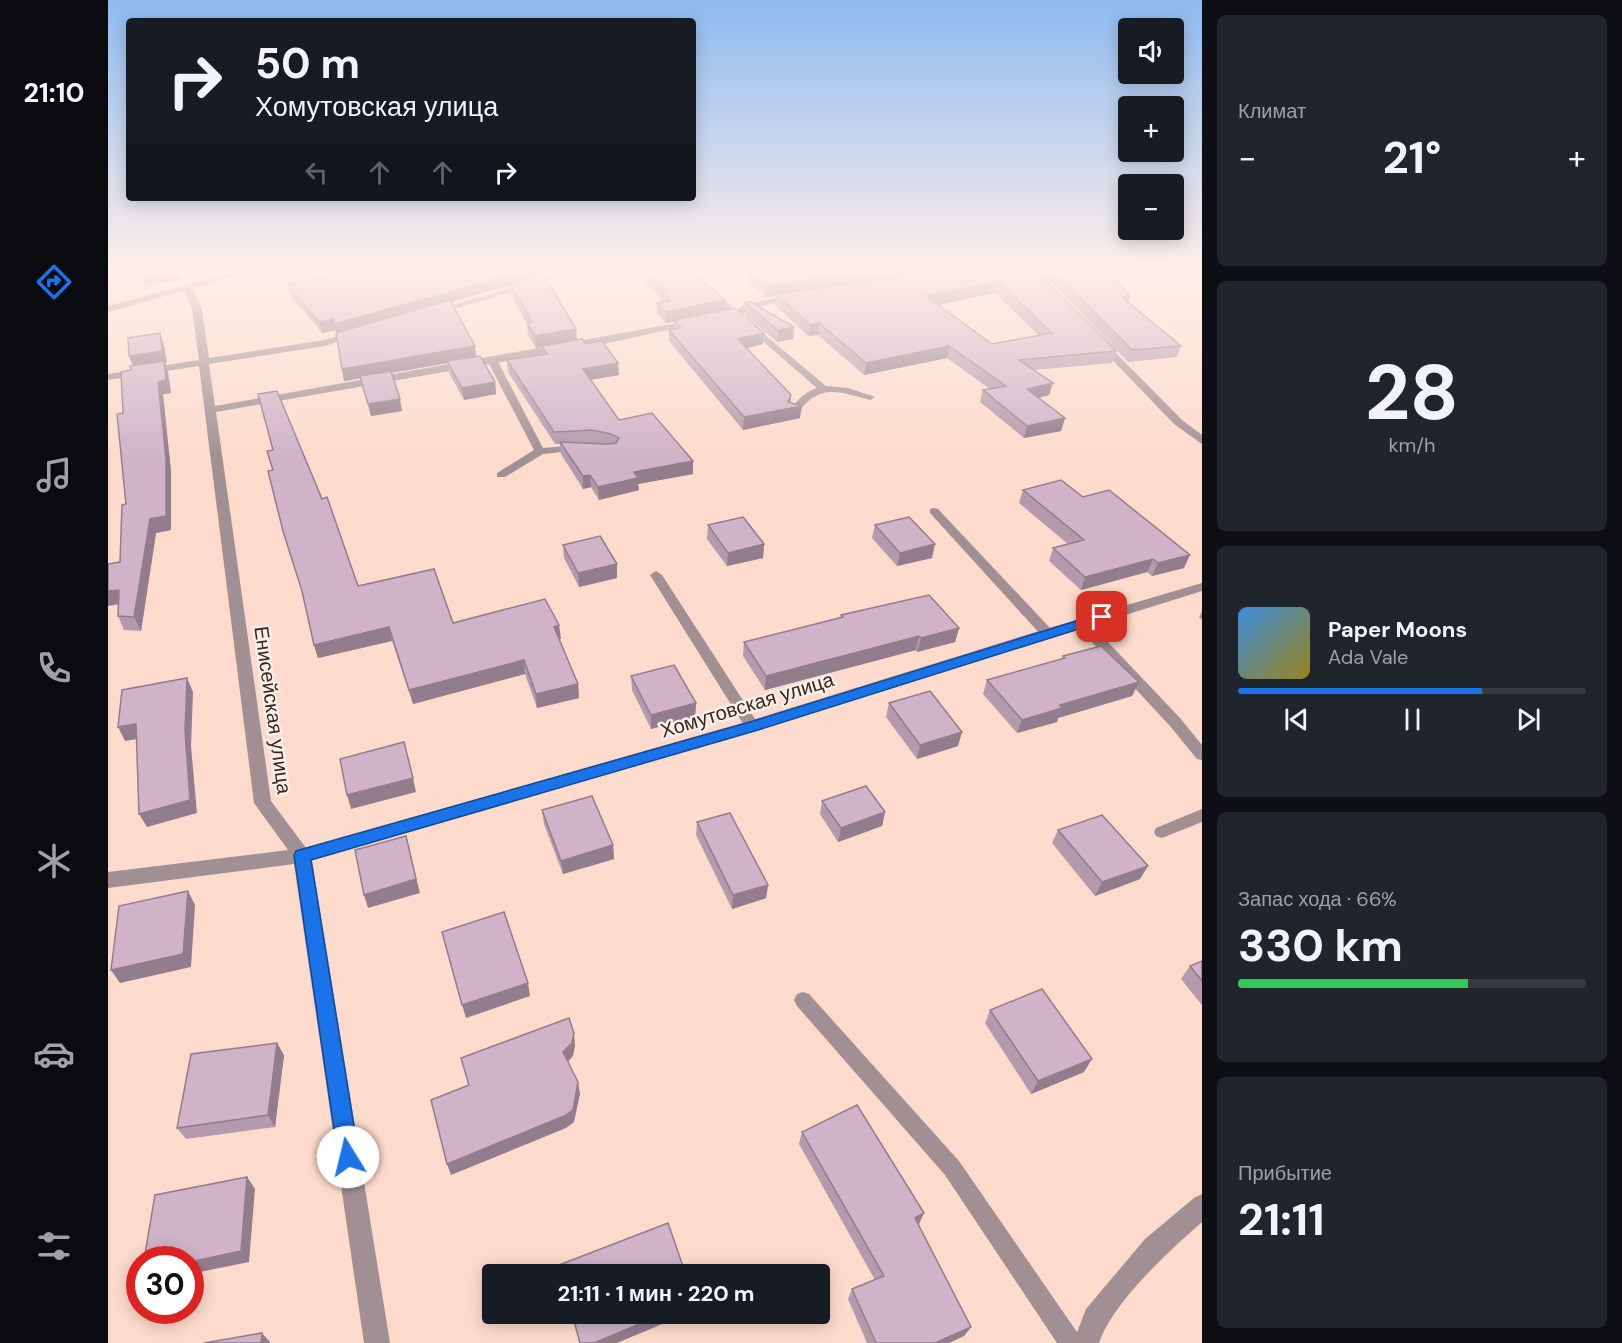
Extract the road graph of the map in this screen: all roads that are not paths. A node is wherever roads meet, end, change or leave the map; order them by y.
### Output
1 (199, 332) edge
2 (364, 332) edge
3 (650, 332) edge
4 (758, 332) edge
5 (1096, 338) edge
6 (492, 360) junction
7 (203, 363) junction
8 (108, 377) edge
9 (823, 388) junction
10 (870, 397) dead end
11 (210, 410) junction
12 (793, 413) edge
13 (1202, 441) edge
14 (589, 448) edge
15 (540, 451) junction
16 (501, 475) dead end
17 (934, 511) dead end
18 (656, 575) dead end
19 (1202, 588) edge
20 (1082, 623) junction
21 (1047, 633) junction
22 (752, 726) junction
23 (1202, 755) edge
24 (1202, 815) edge
25 (1162, 832) dead end
26 (302, 855) junction
27 (108, 880) edge
28 (804, 1000) dead end
29 (1202, 1206) edge
30 (377, 1343) edge
31 (1071, 1343) edge
32 (1086, 1343) edge

1 - 7 street, Енисейская улица
2 - 7 street
3 - 6 street
4 - 9 lane
5 - 13 street
6 - 11 street
6 - 15 lane
7 - 8 street
7 - 11 street, Енисейская улица
9 - 10 lane
9 - 12 lane
11 - 26 street, Енисейская улица
14 - 15 lane
15 - 16 lane
17 - 21 lane
18 - 22 lane
19 - 20 street, Хомутовская улица
20 - 21 street, Хомутовская улица
20 - 23 lane
21 - 22 street, Хомутовская улица
22 - 26 street, Хомутовская улица
24 - 25 lane
26 - 27 street, Хомутовская улица
26 - 30 street, Енисейская улица
28 - 31 lane
29 - 32 street

